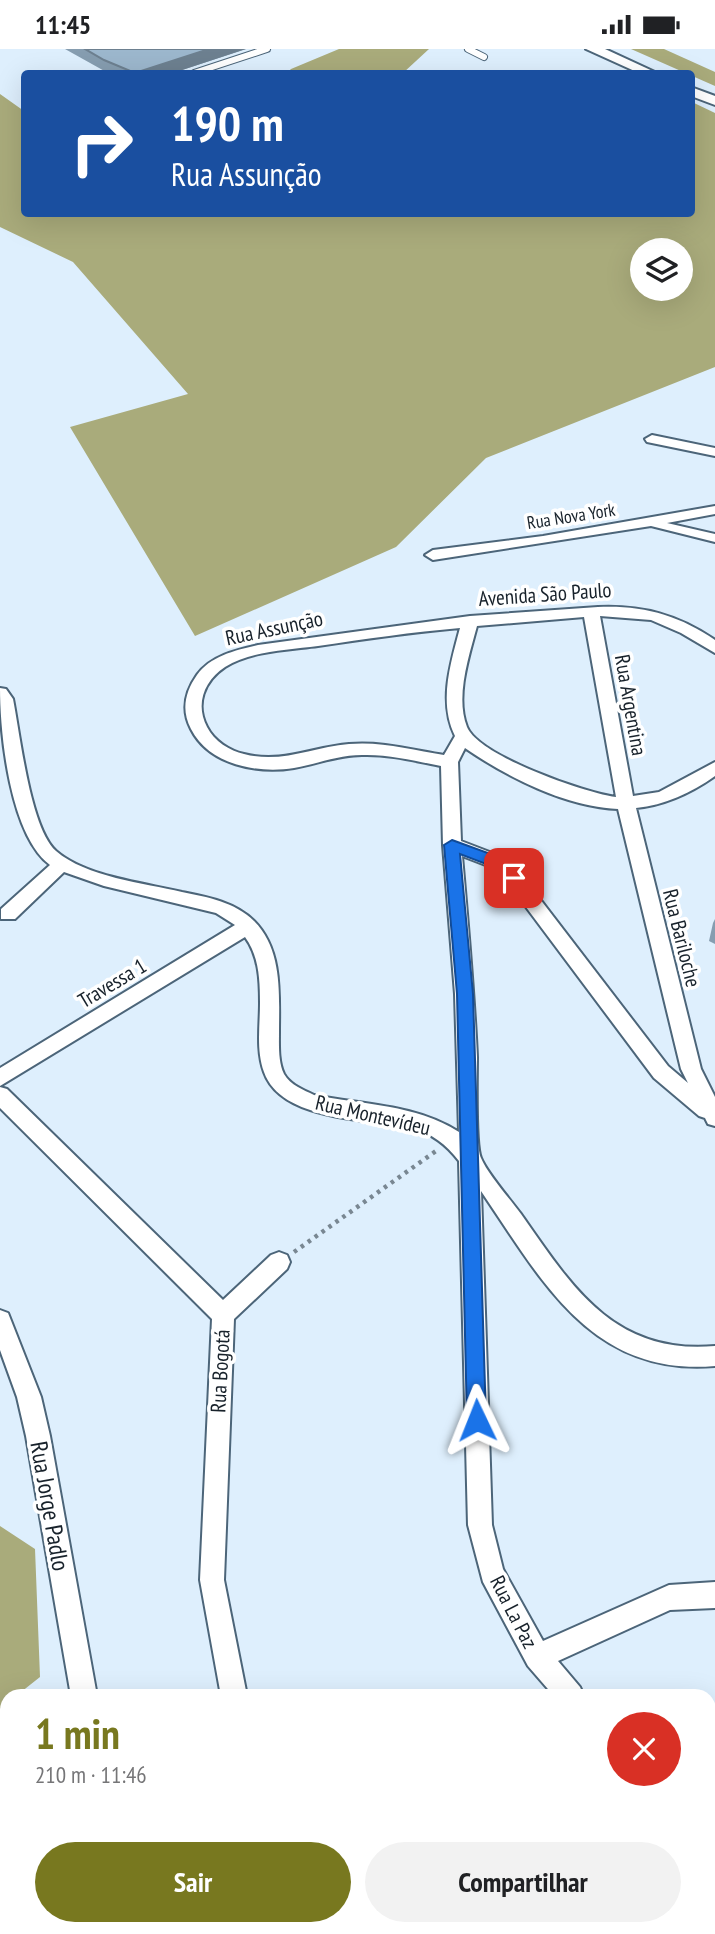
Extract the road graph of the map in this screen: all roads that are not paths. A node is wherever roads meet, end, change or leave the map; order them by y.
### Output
1 (267, 49) edge
2 (468, 49) edge
3 (593, 49) edge
4 (484, 57) dead end
5 (203, 70) edge
6 (643, 70) edge
7 (695, 93) edge
8 (715, 101) edge
9 (652, 439) dead end
10 (715, 452) edge
11 (715, 510) edge
12 (649, 523) junction
13 (715, 538) edge
14 (433, 555) dead end
15 (591, 612) junction
16 (470, 621) junction
17 (715, 648) edge
18 (0, 693) edge
19 (463, 736) junction
20 (449, 762) junction
21 (715, 768) edge
22 (626, 805) junction
23 (452, 845) junction
24 (61, 865) junction
25 (8, 914) dead end
26 (248, 926) junction
27 (0, 1078) edge
28 (0, 1095) edge
29 (714, 1117) edge
30 (468, 1158) junction
31 (279, 1262) road end
32 (223, 1315) junction
33 (0, 1320) edge
34 (715, 1356) edge
35 (715, 1595) edge
36 (537, 1657) junction
37 (83, 1689) edge
38 (233, 1689) edge
39 (565, 1689) edge

1 - 5 lane
2 - 4 lane
3 - 6 main road
7 - 8 main road
9 - 10 street
11 - 12 street, Rua Nova York
12 - 13 street
12 - 14 street, Rua Nova York
15 - 16 street, Avenida São Paulo
15 - 17 street, Avenida São Paulo
15 - 22 street, Rua Argentina
16 - 19 street, Avenida São Paulo
16 - 20 street, Rua Assunção
18 - 24 street
19 - 20 street
19 - 22 street
20 - 23 street
21 - 22 street
22 - 29 street, Rua Bariloche
23 - 29 street
23 - 30 street, Rua La Paz
24 - 25 street
24 - 26 street, Rua Montevídeu
26 - 27 street, Travessa 1
26 - 30 street, Rua Montevídeu
28 - 32 street, Rua Bogotá
30 - 34 street, Rua Montevídeu
30 - 36 street, Rua La Paz
31 - 32 street
32 - 38 street, Rua Bogotá
33 - 37 street, Rua Jorge Padlo
35 - 36 street
36 - 39 street, Rua La Paz

